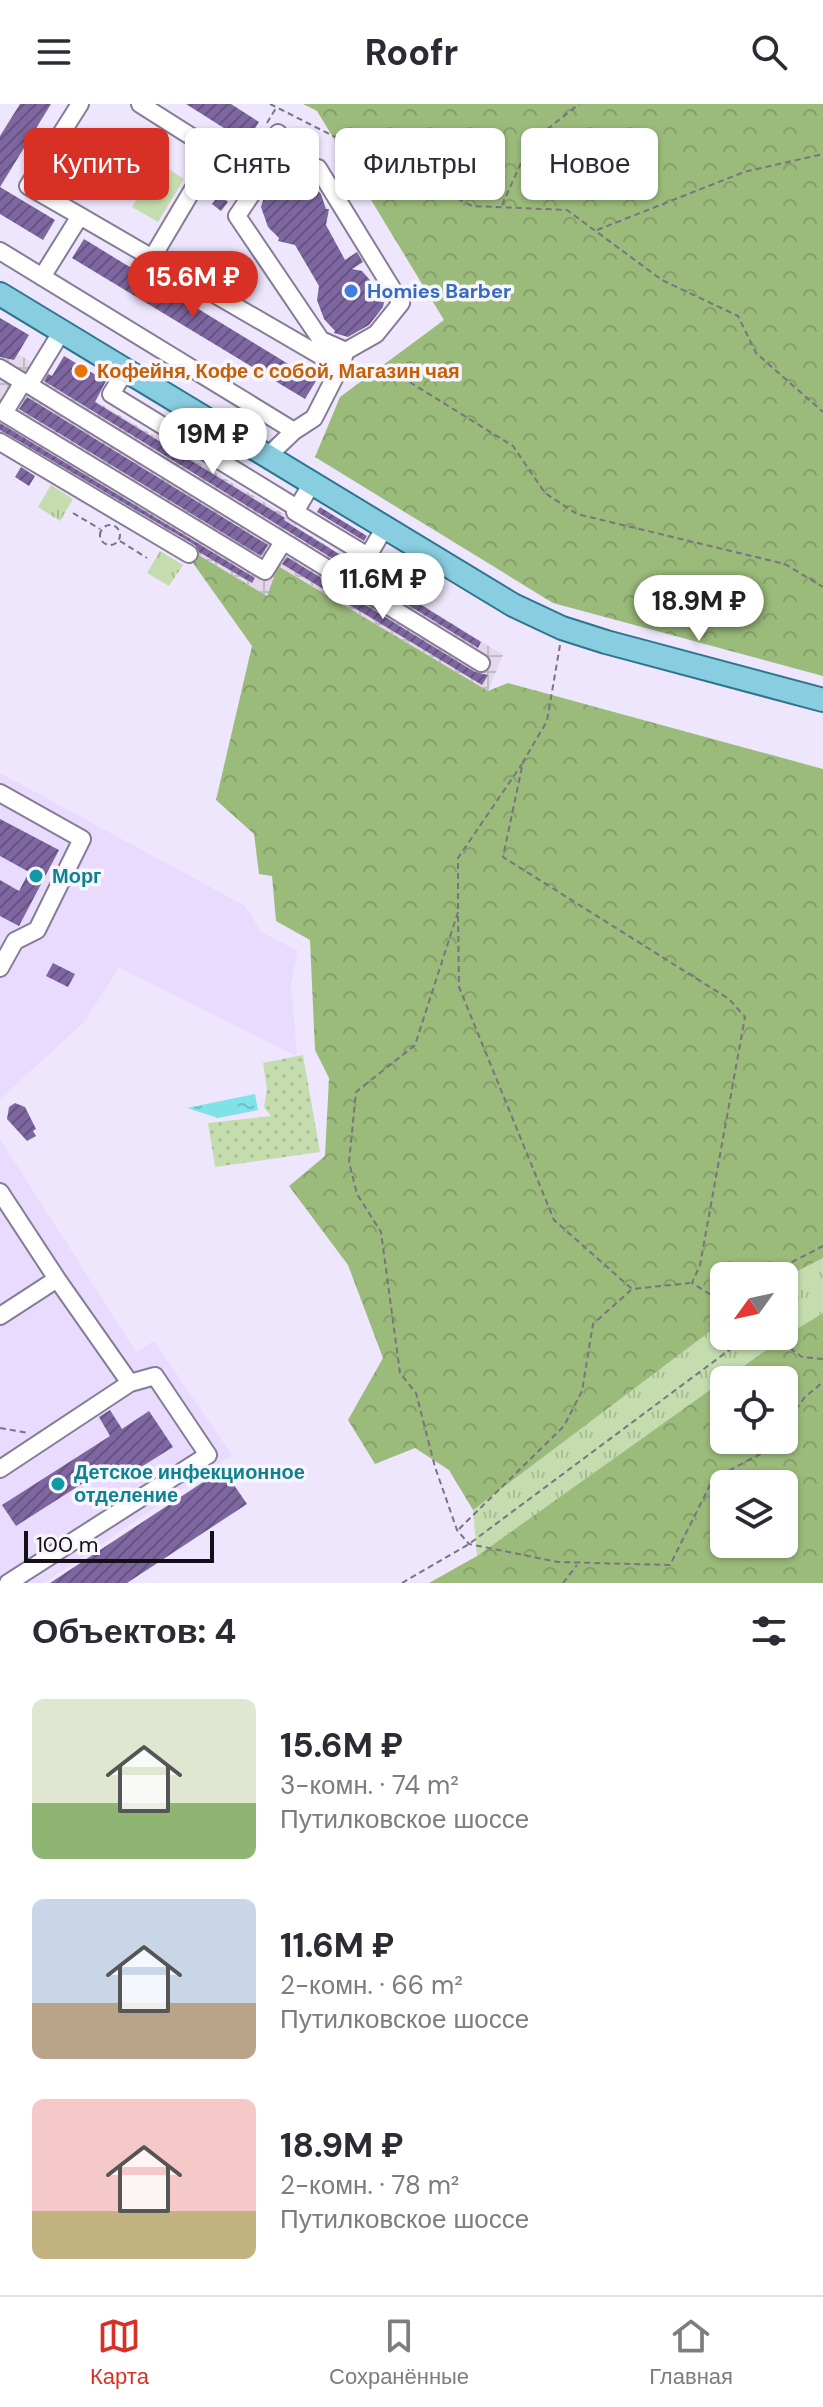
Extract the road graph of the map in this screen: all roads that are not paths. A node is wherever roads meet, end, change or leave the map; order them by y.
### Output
1 (80, 104) edge
2 (139, 105) edge
3 (185, 133) edge
4 (319, 170) edge
5 (186, 200) edge
6 (248, 200) edge
7 (80, 216) junction
8 (0, 251) edge
9 (152, 258) junction
10 (42, 277) junction
11 (0, 294) edge
12 (62, 331) junction
13 (343, 359) junction
14 (0, 368) edge
15 (126, 370) junction
16 (26, 383) junction
17 (2, 411) edge
18 (294, 431) junction
19 (2, 447) edge
20 (268, 456) junction
21 (312, 483) junction
22 (297, 508) junction
23 (385, 527) junction
24 (283, 542) junction
25 (189, 554) dead end
26 (481, 663) dead end
27 (823, 700) edge
28 (0, 793) edge
29 (0, 968) edge
30 (0, 1192) edge
31 (57, 1279) junction
32 (0, 1316) edge
33 (130, 1383) junction
34 (0, 1469) edge
35 (8, 1583) edge

1 - 7 lane
2 - 3 lane
4 - 13 lane
5 - 9 lane
6 - 13 lane
7 - 9 lane
7 - 10 lane
8 - 10 lane
9 - 13 lane
10 - 18 lane
11 - 12 main road
12 - 15 main road
12 - 16 lane
13 - 18 lane
14 - 16 lane
15 - 20 main road
15 - 22 lane
16 - 17 lane
16 - 24 lane
17 - 24 lane
18 - 20 lane
19 - 25 lane
20 - 21 main road
21 - 22 lane
21 - 23 main road
22 - 23 lane
23 - 27 main road
24 - 26 lane
28 - 29 lane
30 - 31 lane
31 - 32 lane
31 - 33 lane
33 - 34 lane
33 - 35 lane

